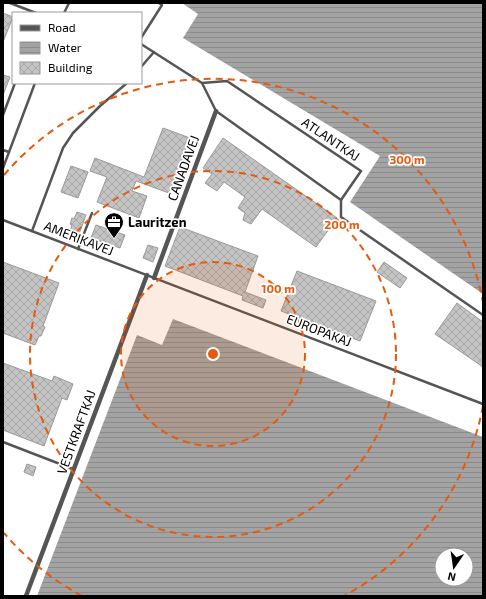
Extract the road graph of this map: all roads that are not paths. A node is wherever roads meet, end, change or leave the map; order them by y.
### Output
1 (10, 3) edge
2 (161, 4) edge
3 (33, 12) edge
4 (142, 36) edge
5 (142, 45) edge
6 (154, 52) junction
7 (142, 66) edge
8 (202, 83) junction
9 (15, 84) edge
10 (35, 84) edge
11 (126, 84) edge
12 (216, 111) junction
13 (3, 115) edge
14 (3, 150) edge
15 (9, 152) junction
16 (3, 168) edge
17 (341, 200) junction
18 (92, 213) dead end
19 (3, 220) edge
20 (32, 231) junction
21 (78, 249) junction
22 (147, 275) junction
23 (154, 278) junction
24 (483, 315) edge
25 (483, 404) edge
26 (3, 442) edge
27 (73, 469) junction
28 (26, 596) edge

1 - 3 lane
2 - 4 lane
5 - 6 lane
6 - 7 lane
6 - 8 lane
8 - 12 lane
8 - 17 lane, ATLANTKAJ
9 - 13 lane
10 - 15 lane
11 - 20 lane
12 - 17 lane
12 - 23 street, CANADAVEJ
14 - 15 lane
15 - 16 lane
17 - 24 lane
18 - 21 lane
19 - 20 lane, AMERIKAVEJ
20 - 21 lane, AMERIKAVEJ
21 - 22 lane, AMERIKAVEJ
22 - 23 lane, EUROPAKAJ
22 - 27 street, VESTKRAFTKAJ
23 - 25 lane, EUROPAKAJ
26 - 27 lane
27 - 28 street, VESTKRAFTKAJ

